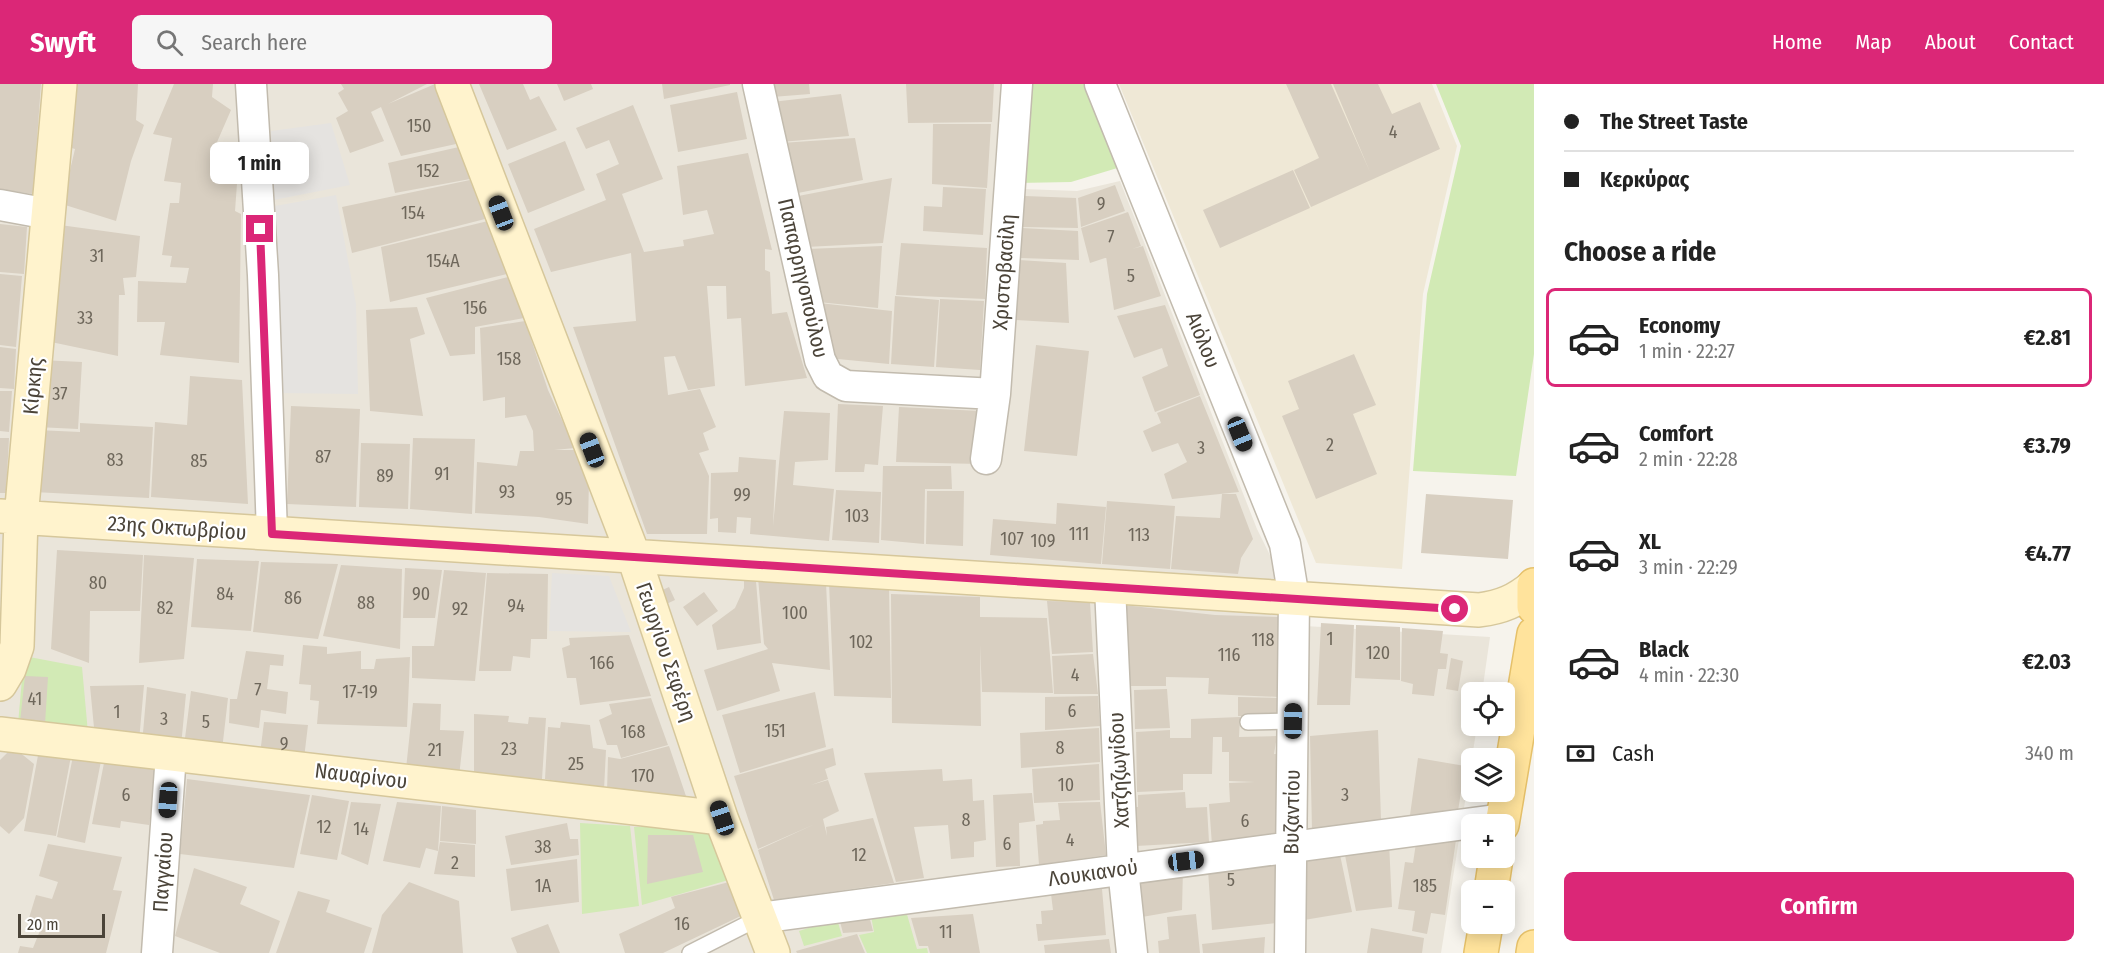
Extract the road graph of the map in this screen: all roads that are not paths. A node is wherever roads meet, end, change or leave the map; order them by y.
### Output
1 (60, 84) edge
2 (251, 84) edge
3 (452, 84) edge
4 (758, 84) edge
5 (1017, 84) edge
6 (1100, 84) edge
7 (0, 205) edge
8 (49, 214) junction
9 (994, 393) junction
10 (986, 459) dead end
11 (11, 517) edge
12 (272, 534) junction
13 (634, 557) junction
14 (1534, 586) edge
15 (1110, 587) junction
16 (1294, 599) junction
17 (1534, 607) edge
18 (1534, 634) edge
19 (0, 684) edge
20 (1293, 721) junction
21 (1248, 722) dead end
22 (0, 734) edge
23 (171, 754) junction
24 (1503, 814) edge
25 (722, 818) junction
26 (1461, 827) edge
27 (1292, 847) junction
28 (1123, 869) junction
29 (759, 918) junction
30 (1484, 934) edge
31 (1534, 947) edge
32 (162, 951) edge
33 (690, 953) edge
34 (772, 953) edge
35 (1132, 953) edge
36 (1290, 953) edge
37 (1481, 953) edge
38 (1533, 953) edge

1 - 8 street, Κίρκης
2 - 12 street
3 - 13 street, Γεωργίου Σεφέρη
4 - 9 street, Παπαρρηγοπούλου
5 - 9 street, Χριστοβασίλη
6 - 16 street, Αιόλου
7 - 8 street
8 - 11 street, Κίρκης
9 - 10 street, Χριστοβασίλη
11 - 12 street, 23ης Οκτωβρίου
11 - 19 street, Κίρκης
12 - 13 street, 23ης Οκτωβρίου
13 - 15 street, 23ης Οκτωβρίου
13 - 25 street, Γεωργίου Σεφέρη
14 - 16 street, 23ης Οκτωβρίου
14 - 17 main road
15 - 16 street, 23ης Οκτωβρίου
15 - 28 street, Χατζηζωγίδου
16 - 20 street, Βυζαντίου
18 - 24 main road
20 - 21 lane
20 - 27 street, Βυζαντίου
22 - 23 street, Ναυαρίνου
23 - 25 street, Ναυαρίνου
23 - 32 street, Παγγαίου
25 - 29 street, Γεωργίου Σεφέρη
26 - 27 street, Λουκιανού
27 - 28 street, Λουκιανού
27 - 36 street, Βυζαντίου
28 - 29 street, Λουκιανού
28 - 35 street, Χατζηζωγίδου
29 - 33 lane, Λουκιανού
29 - 34 street, Γεωργίου Σεφέρη
30 - 37 main road
31 - 38 main road

